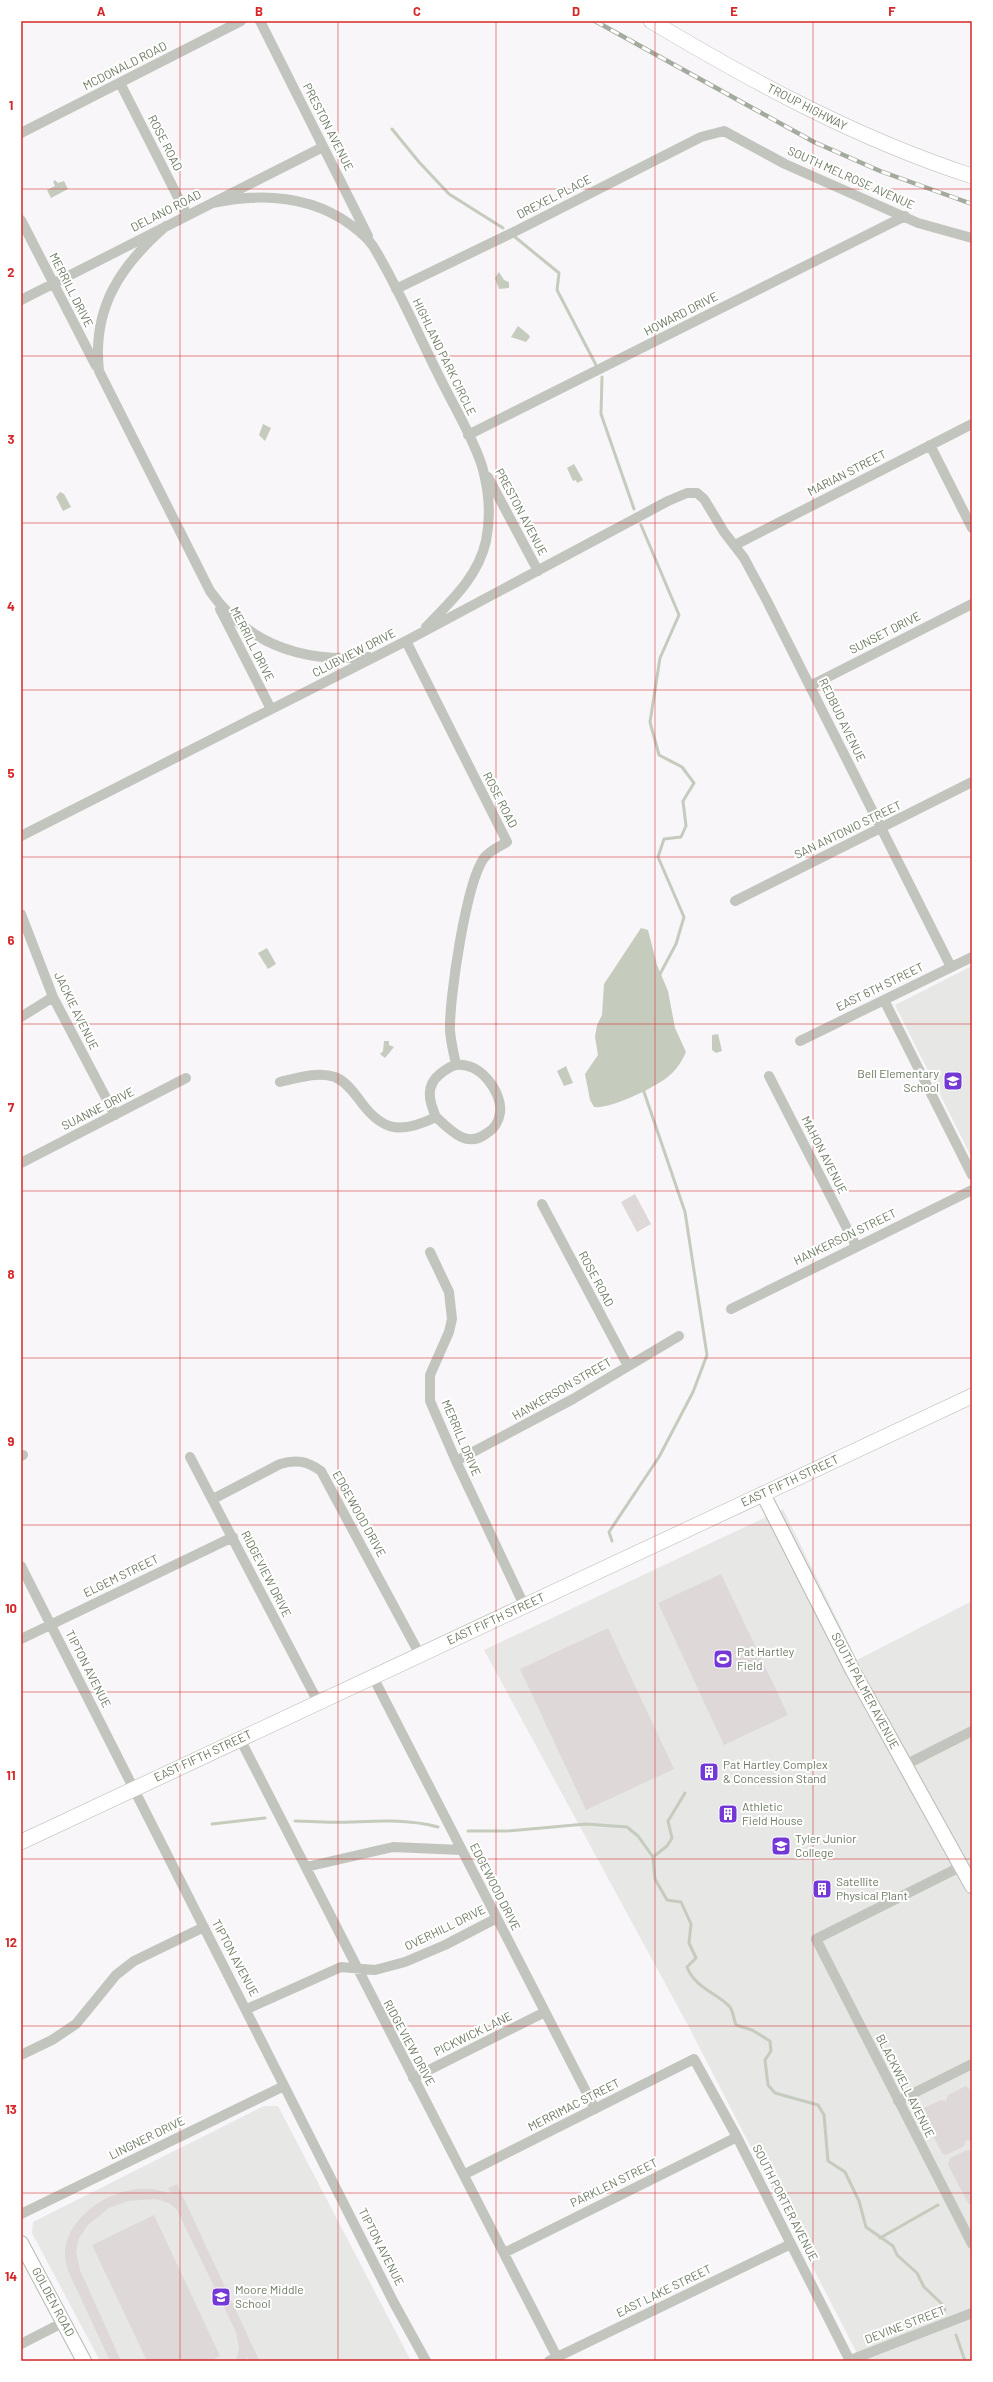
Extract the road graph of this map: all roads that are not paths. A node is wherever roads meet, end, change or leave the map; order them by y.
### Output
1 (241, 21) edge
2 (260, 21) edge
3 (651, 21) edge
4 (120, 83) junction
5 (724, 131) joint
6 (21, 133) edge
7 (323, 147) junction
8 (972, 176) edge
9 (212, 203) junction
10 (187, 215) junction
11 (905, 216) junction
12 (21, 220) edge
13 (166, 226) junction
14 (972, 238) edge
15 (372, 245) junction
16 (54, 284) junction
17 (396, 289) junction
18 (21, 300) edge
19 (99, 371) junction
20 (972, 424) edge
21 (468, 436) junction
22 (930, 445) junction
23 (482, 466) junction
24 (697, 493) joint
25 (972, 528) edge
26 (735, 545) junction
27 (538, 571) junction
28 (210, 591) junction
29 (972, 604) edge
30 (419, 634) junction
31 (406, 641) junction
32 (376, 656) junction
33 (810, 686) junction
34 (271, 709) junction
35 (972, 782) edge
36 (881, 829) junction
37 (21, 836) edge
38 (735, 901) dead end
39 (21, 914) edge
40 (972, 957) edge
41 (951, 968) junction
42 (53, 997) junction
43 (884, 1000) junction
44 (21, 1016) edge
45 (800, 1041) dead end
46 (456, 1065) junction
47 (769, 1076) dead end
48 (186, 1078) dead end
49 (280, 1082) dead end
50 (115, 1115) junction
51 (436, 1117) junction
52 (21, 1163) edge
53 (972, 1175) edge
54 (972, 1190) edge
55 (542, 1204) dead end
56 (856, 1246) junction
57 (430, 1252) dead end
58 (731, 1309) dead end
59 (679, 1336) dead end
60 (628, 1366) junction
61 (972, 1396) edge
62 (190, 1457) dead end
63 (456, 1461) junction
64 (763, 1494) junction
65 (213, 1499) junction
66 (233, 1537) junction
67 (21, 1566) edge
68 (524, 1605) junction
69 (51, 1625) junction
70 (21, 1639) edge
71 (420, 1655) junction
72 (373, 1676) junction
73 (318, 1702) junction
74 (972, 1731) edge
75 (240, 1739) junction
76 (905, 1765) junction
77 (133, 1789) junction
78 (21, 1842) edge
79 (461, 1850) junction
80 (962, 1866) junction
81 (306, 1867) junction
82 (972, 1886) edge
83 (497, 1918) junction
84 (204, 1927) junction
85 (356, 1969) junction
86 (247, 2009) junction
87 (545, 2012) junction
88 (21, 2055) edge
89 (694, 2059) joint
90 (972, 2064) edge
91 (413, 2078) junction
92 (284, 2086) junction
93 (898, 2101) junction
94 (595, 2108) junction
95 (737, 2137) junction
96 (465, 2174) junction
97 (21, 2214) edge
98 (21, 2243) edge
99 (791, 2244) junction
100 (972, 2244) edge
101 (504, 2253) junction
102 (972, 2312) edge
103 (64, 2322) junction
104 (21, 2344) edge
105 (553, 2359) edge
106 (84, 2361) edge
107 (426, 2361) edge
108 (849, 2361) edge

1 - 4 street, MCDONALD ROAD
2 - 7 street, PRESTON AVENUE
3 - 8 main road, TROUP HIGHWAY
4 - 6 street, MCDONALD ROAD
4 - 10 street, ROSE ROAD
5 - 11 street, SOUTH MELROSE AVENUE
5 - 17 street, DREXEL PLACE
7 - 9 street, DELANO ROAD
7 - 15 street, PRESTON AVENUE
9 - 10 street, DELANO ROAD
9 - 15 street, HIGHLAND PARK CIRCLE
10 - 13 street, DELANO ROAD
11 - 14 street, SOUTH MELROSE AVENUE
11 - 21 street, HOWARD DRIVE
12 - 16 street, MERRILL DRIVE
13 - 16 street, DELANO ROAD
13 - 19 street
15 - 17 street, HIGHLAND PARK CIRCLE
16 - 18 street, DELANO ROAD
16 - 19 street, MERRILL DRIVE
17 - 21 street, HIGHLAND PARK CIRCLE
19 - 28 street
20 - 22 street, MARIAN STREET
21 - 23 street, HIGHLAND PARK CIRCLE
22 - 25 street
22 - 26 street, MARIAN STREET
23 - 27 street, PRESTON AVENUE
23 - 30 street, HIGHLAND PARK CIRCLE
24 - 26 street, REDBUD AVENUE
24 - 27 street, CLUBVIEW DRIVE
26 - 33 street, REDBUD AVENUE
27 - 30 street, CLUBVIEW DRIVE
28 - 32 street
28 - 34 street, MERRILL DRIVE
29 - 33 street, SUNSET DRIVE
30 - 31 street, CLUBVIEW DRIVE
31 - 32 street, CLUBVIEW DRIVE
31 - 46 street, ROSE ROAD
32 - 34 street, CLUBVIEW DRIVE
33 - 36 street, REDBUD AVENUE
34 - 37 street, CLUBVIEW DRIVE
35 - 36 street, SAN ANTONIO STREET
36 - 38 street, SAN ANTONIO STREET
36 - 41 street, REDBUD AVENUE
39 - 42 street, JACKIE AVENUE
40 - 41 street, EAST 6TH STREET
41 - 43 street, EAST 6TH STREET
42 - 44 street
42 - 50 street, JACKIE AVENUE
43 - 45 street, EAST 6TH STREET
43 - 53 street
46 - 51 street
46 - 51 street
47 - 56 street, MAHON AVENUE
48 - 50 street, SUANNE DRIVE
49 - 51 street
50 - 52 street, SUANNE DRIVE
54 - 56 street, HANKERSON STREET
55 - 60 street, ROSE ROAD
56 - 58 street, HANKERSON STREET
57 - 63 street, MERRILL DRIVE
59 - 60 street, HANKERSON STREET
60 - 63 street, HANKERSON STREET
61 - 64 main road, EAST FIFTH STREET
62 - 65 street, RIDGEVIEW DRIVE
63 - 68 street, MERRILL DRIVE
64 - 68 main road, EAST FIFTH STREET
64 - 76 street, SOUTH PALMER AVENUE
65 - 66 street, RIDGEVIEW DRIVE
65 - 71 street, EDGEWOOD DRIVE
66 - 69 street, ELGEM STREET
66 - 73 street, RIDGEVIEW DRIVE
67 - 69 street, TIPTON AVENUE
68 - 71 main road, EAST FIFTH STREET
69 - 70 street, ELGEM STREET
69 - 77 street, TIPTON AVENUE
71 - 72 main road, EAST FIFTH STREET
72 - 73 main road, EAST FIFTH STREET
72 - 79 street, EDGEWOOD DRIVE
73 - 75 main road, EAST FIFTH STREET
74 - 76 street
75 - 77 main road, EAST FIFTH STREET
75 - 81 street, RIDGEVIEW DRIVE
76 - 80 street, SOUTH PALMER AVENUE
77 - 78 main road, EAST FIFTH STREET
77 - 84 street, TIPTON AVENUE
79 - 81 street
79 - 83 street, EDGEWOOD DRIVE
80 - 82 street, SOUTH PALMER AVENUE
80 - 93 street, BLACKWELL AVENUE
81 - 85 street, RIDGEVIEW DRIVE
83 - 85 street, OVERHILL DRIVE
83 - 87 street, EDGEWOOD DRIVE
84 - 86 street, TIPTON AVENUE
84 - 88 street
85 - 86 street, OVERHILL DRIVE
85 - 91 street, RIDGEVIEW DRIVE
86 - 92 street, TIPTON AVENUE
87 - 91 street, PICKWICK LANE
87 - 94 street, EDGEWOOD DRIVE
89 - 94 street, MERRIMAC STREET
89 - 95 street, SOUTH PORTER AVENUE
90 - 93 street
91 - 96 street, RIDGEVIEW DRIVE
92 - 97 street, LINGNER DRIVE
92 - 107 street, TIPTON AVENUE
93 - 100 street, BLACKWELL AVENUE
94 - 96 street, MERRIMAC STREET
95 - 99 street, SOUTH PORTER AVENUE
95 - 101 street, PARKLEN STREET
96 - 101 street, RIDGEVIEW DRIVE
98 - 103 street, GOLDEN ROAD
99 - 105 street, EAST LAKE STREET
99 - 108 street, SOUTH PORTER AVENUE
101 - 105 street, RIDGEVIEW DRIVE
102 - 108 street, DEVINE STREET
103 - 104 street
103 - 106 street, GOLDEN ROAD

